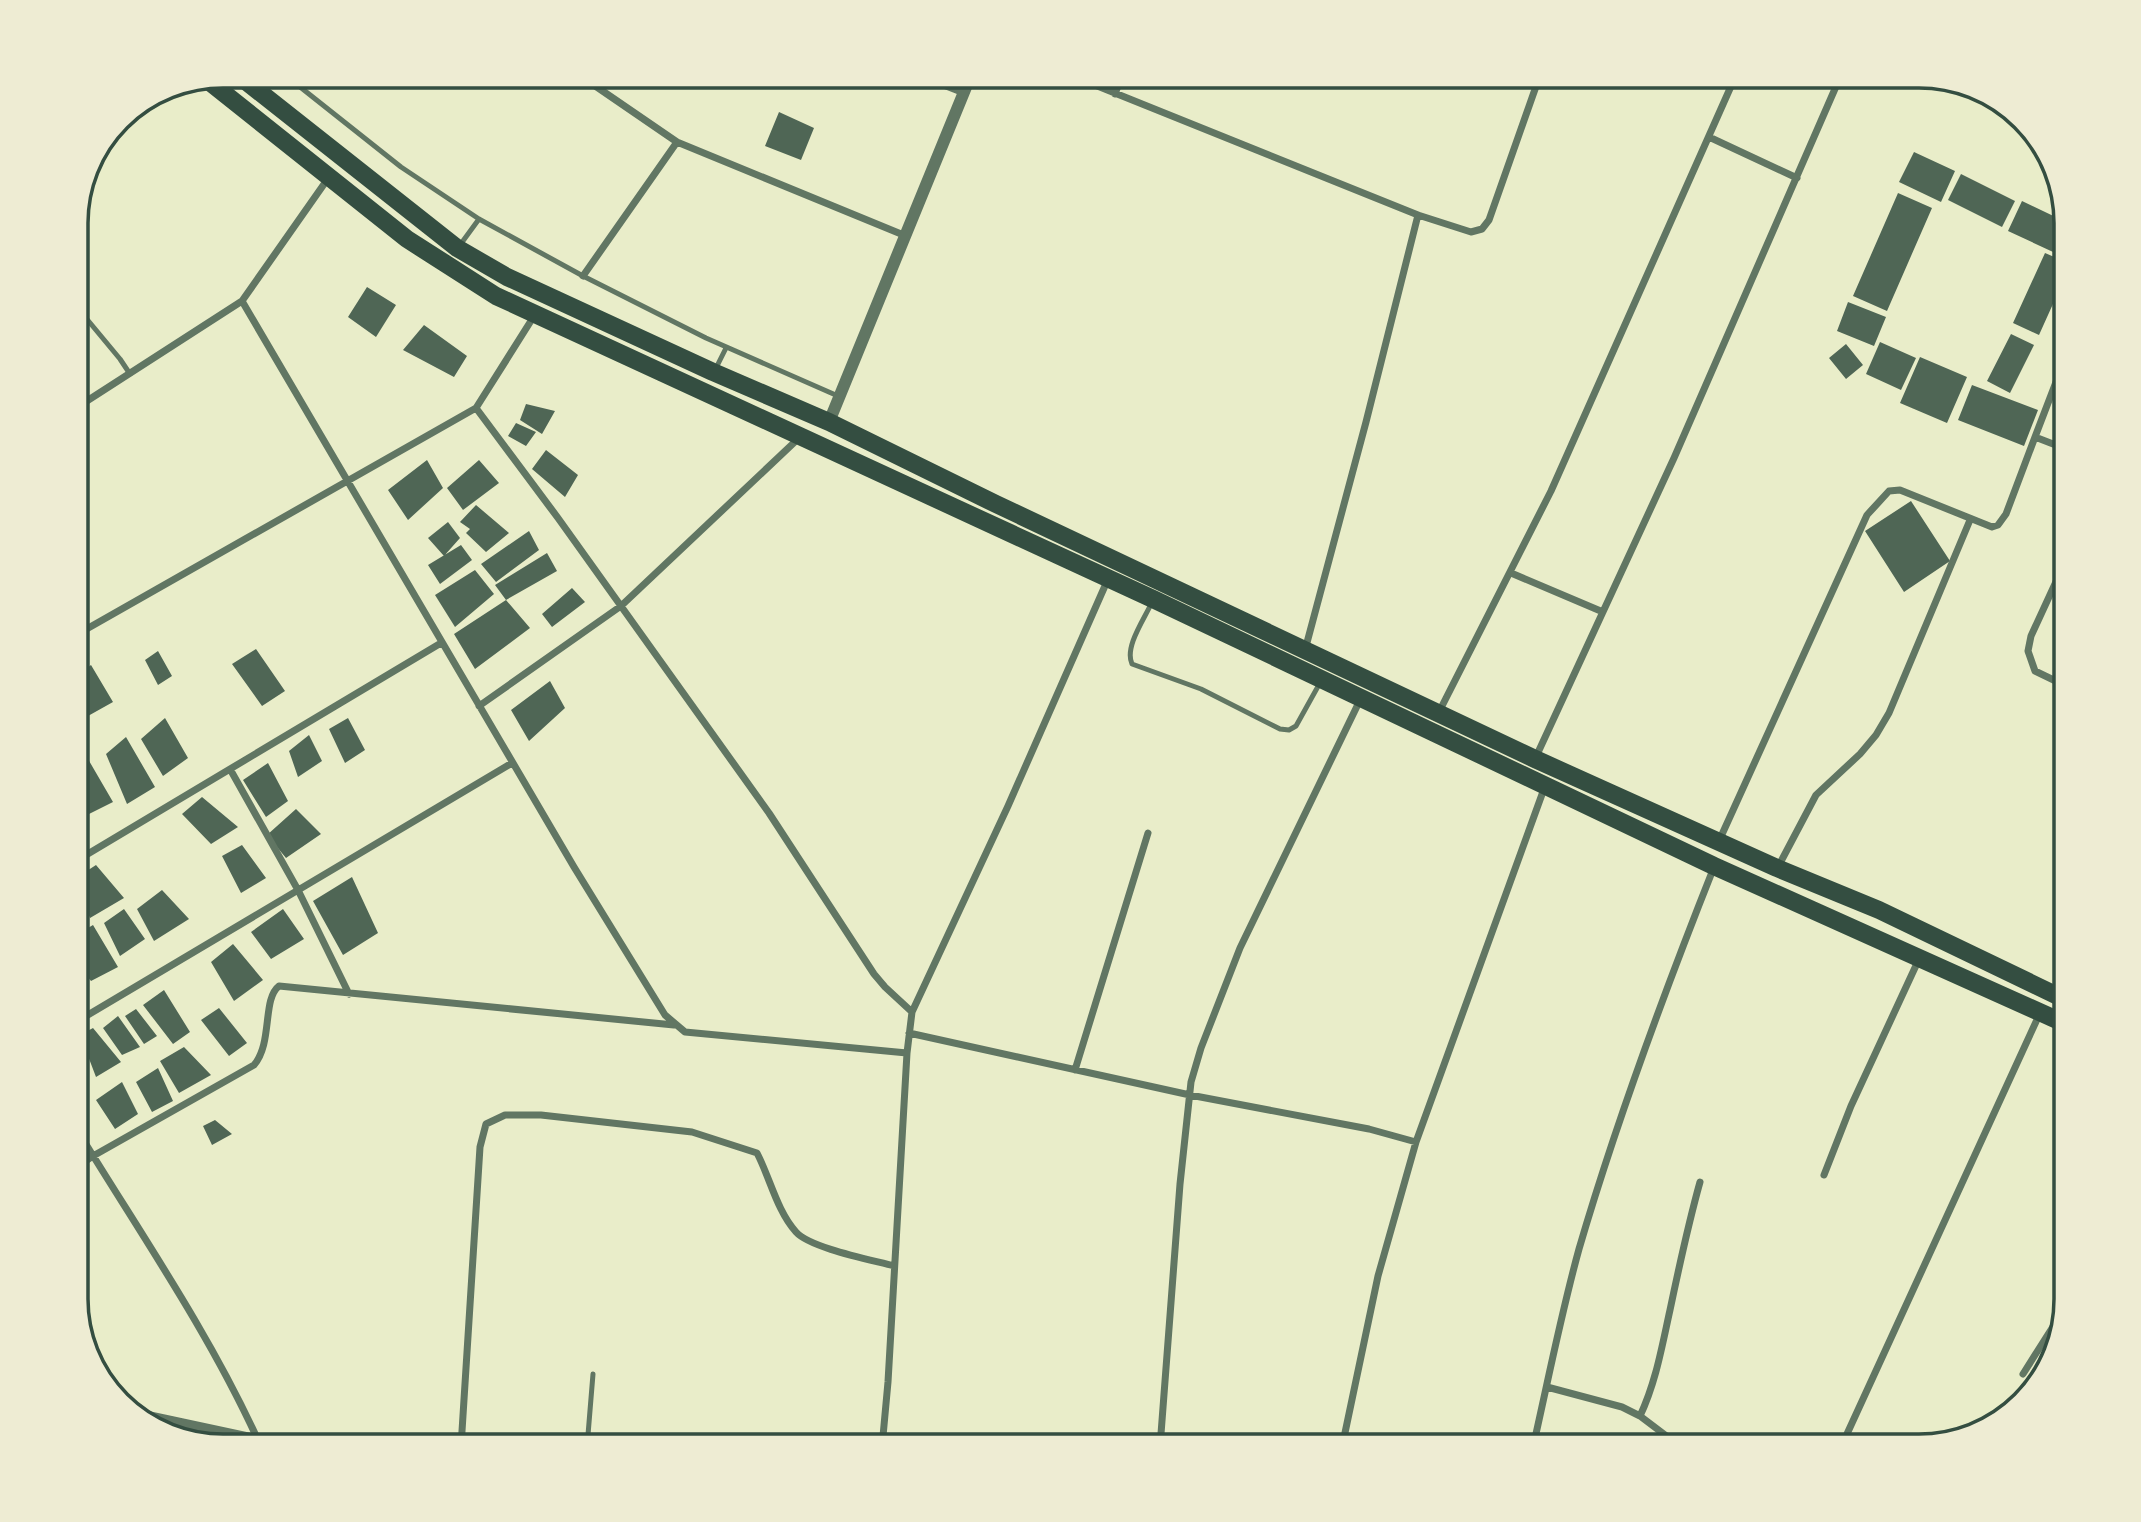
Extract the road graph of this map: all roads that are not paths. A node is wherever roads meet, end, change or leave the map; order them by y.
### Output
1 (218, 88) edge
2 (254, 88) edge
3 (301, 88) edge
4 (603, 88) edge
5 (951, 88) edge
6 (966, 88) edge
7 (1101, 88) edge
8 (1117, 88) edge
9 (1536, 88) edge
10 (1730, 88) edge
11 (1835, 88) edge
12 (964, 93) junction
13 (1115, 94) junction
14 (1709, 137) junction
15 (677, 142) junction
16 (330, 176) junction
17 (1797, 178) junction
18 (1418, 215) junction
19 (479, 219) junction
20 (906, 236) junction
21 (457, 248) junction
22 (583, 276) junction
23 (242, 301) junction
24 (535, 315) junction
25 (88, 320) edge
26 (638, 337) junction
27 (662, 348) junction
28 (726, 348) junction
29 (629, 358) junction
30 (654, 369) junction
31 (713, 372) junction
32 (130, 374) junction
33 (2054, 387) edge
34 (838, 396) junction
35 (88, 400) edge
36 (476, 408) junction
37 (829, 422) junction
38 (801, 437) junction
39 (2035, 437) junction
40 (2054, 444) edge
41 (346, 481) junction
42 (1970, 520) junction
43 (1511, 573) junction
44 (1108, 579) junction
45 (2054, 586) edge
46 (1153, 599) junction
47 (621, 606) junction
48 (1603, 612) junction
49 (88, 628) edge
50 (441, 643) junction
51 (1305, 650) junction
52 (1328, 660) junction
53 (1321, 679) junction
54 (2054, 680) edge
55 (1361, 698) junction
56 (479, 706) junction
57 (1438, 714) junction
58 (1535, 759) junction
59 (512, 764) junction
60 (230, 769) junction
61 (1545, 785) junction
62 (1148, 833) dead end
63 (1719, 841) junction
64 (88, 854) edge
65 (1714, 866) junction
66 (1777, 868) junction
67 (1806, 880) junction
68 (298, 891) junction
69 (1844, 897) junction
70 (1797, 903) junction
71 (1835, 920) junction
72 (1919, 958) junction
73 (2054, 992) edge
74 (349, 994) junction
75 (912, 1012) junction
76 (2040, 1013) junction
77 (88, 1015) edge
78 (2054, 1019) edge
79 (674, 1025) junction
80 (909, 1033) junction
81 (907, 1053) junction
82 (1075, 1070) junction
83 (1190, 1095) junction
84 (1416, 1142) junction
85 (88, 1148) edge
86 (93, 1156) junction
87 (88, 1160) edge
88 (1824, 1175) dead end
89 (1700, 1182) dead end
90 (894, 1266) junction
91 (2049, 1333) edge
92 (593, 1374) dead end
93 (2023, 1374) dead end
94 (1547, 1387) junction
95 (1640, 1416) junction
96 (169, 1423) edge
97 (233, 1434) edge
98 (255, 1434) edge
99 (462, 1434) edge
100 (588, 1434) edge
101 (883, 1434) edge
102 (1161, 1434) edge
103 (1345, 1434) edge
104 (1536, 1434) edge
105 (1664, 1434) edge
106 (1847, 1434) edge

1 - 16 highway
2 - 21 highway
3 - 19 lane
4 - 15 street
5 - 12 street
6 - 12 street
7 - 13 street
8 - 13 street
9 - 18 street
10 - 14 street
11 - 17 street
12 - 20 street
13 - 18 street
14 - 17 street
14 - 43 street
15 - 20 street
15 - 22 street
16 - 23 street
16 - 24 highway
17 - 48 street
18 - 51 street
19 - 21 lane
19 - 22 lane
20 - 34 street
21 - 26 highway
22 - 28 lane
23 - 32 street
23 - 41 street
24 - 29 highway
24 - 36 street
25 - 32 lane
26 - 27 highway
26 - 29 highway
27 - 30 highway
27 - 31 highway
28 - 31 lane
28 - 34 lane
29 - 30 highway
30 - 38 highway
31 - 37 highway
32 - 35 street
33 - 39 street
34 - 37 street
36 - 41 street
36 - 47 street
37 - 51 highway
38 - 44 highway
38 - 47 street
39 - 40 street
39 - 42 street
41 - 49 street
41 - 50 street
42 - 63 street
42 - 66 street
43 - 48 street
43 - 57 street
44 - 46 highway
44 - 75 street
45 - 54 street
46 - 53 highway
46 - 53 lane
47 - 56 street
47 - 75 street
48 - 58 street
50 - 56 street
50 - 60 street
51 - 52 highway
52 - 53 lane
52 - 57 highway
53 - 55 highway
55 - 61 highway
55 - 83 street
56 - 59 street
57 - 58 highway
58 - 63 highway
59 - 68 street
59 - 79 street
60 - 64 street
60 - 68 street
61 - 65 highway
61 - 84 street
62 - 82 street
63 - 66 highway
65 - 70 highway
65 - 94 street
66 - 67 highway
67 - 69 highway
67 - 70 highway
68 - 74 street
68 - 77 street
69 - 71 highway
69 - 73 highway
70 - 71 highway
71 - 72 highway
72 - 76 highway
72 - 88 street
74 - 79 street
74 - 86 street
75 - 80 street
76 - 78 highway
76 - 106 street
79 - 81 street
80 - 81 street
80 - 82 street
81 - 90 street
82 - 83 street
83 - 84 street
83 - 102 street
84 - 103 street
85 - 86 street
86 - 87 street
86 - 98 street
89 - 95 street
90 - 99 street
90 - 101 street
91 - 93 street
92 - 100 lane
94 - 95 street
94 - 104 street
95 - 105 street
96 - 97 street

